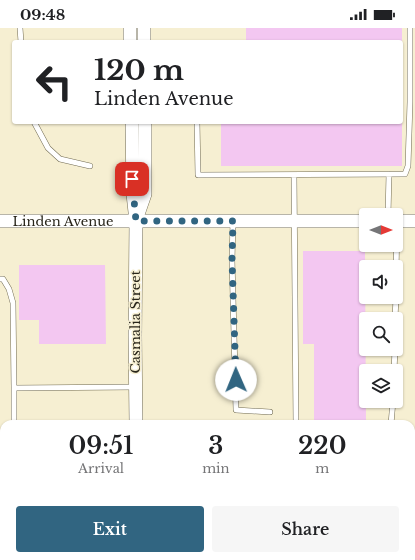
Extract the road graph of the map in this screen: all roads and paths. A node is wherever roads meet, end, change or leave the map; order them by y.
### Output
1 (20, 28) edge
2 (130, 28) edge
3 (144, 28) edge
4 (410, 28) edge
5 (21, 40) edge
6 (130, 40) edge
7 (144, 40) edge
8 (35, 124) edge
9 (132, 124) edge
10 (144, 124) edge
11 (197, 124) edge
12 (90, 166) dead end
13 (389, 174) junction
14 (294, 175) junction
15 (393, 208) edge
16 (403, 220) edge
17 (0, 221) edge
18 (136, 221) junction
19 (233, 221) junction
20 (294, 221) junction
21 (359, 221) edge
22 (415, 221) edge
23 (0, 279) edge
24 (136, 387) junction
25 (14, 388) junction
26 (392, 408) edge
27 (270, 412) dead end
28 (14, 420) edge
29 (136, 420) edge
30 (296, 420) edge
31 (391, 420) edge

1 - 5 lane
2 - 6 street
3 - 7 street
4 - 13 lane
8 - 12 lane
9 - 18 street, Casmalia Street
10 - 18 street, Casmalia Street
11 - 14 lane
13 - 14 lane
13 - 15 lane
14 - 20 lane
16 - 22 street
17 - 18 street, Linden Avenue
18 - 19 street, Linden Avenue
18 - 24 street, Casmalia Street
19 - 20 street, Linden Avenue
19 - 27 lane
20 - 21 street, Linden Avenue
20 - 30 lane
23 - 25 lane
24 - 25 lane
24 - 29 street, Casmalia Street
25 - 28 lane
26 - 31 lane

